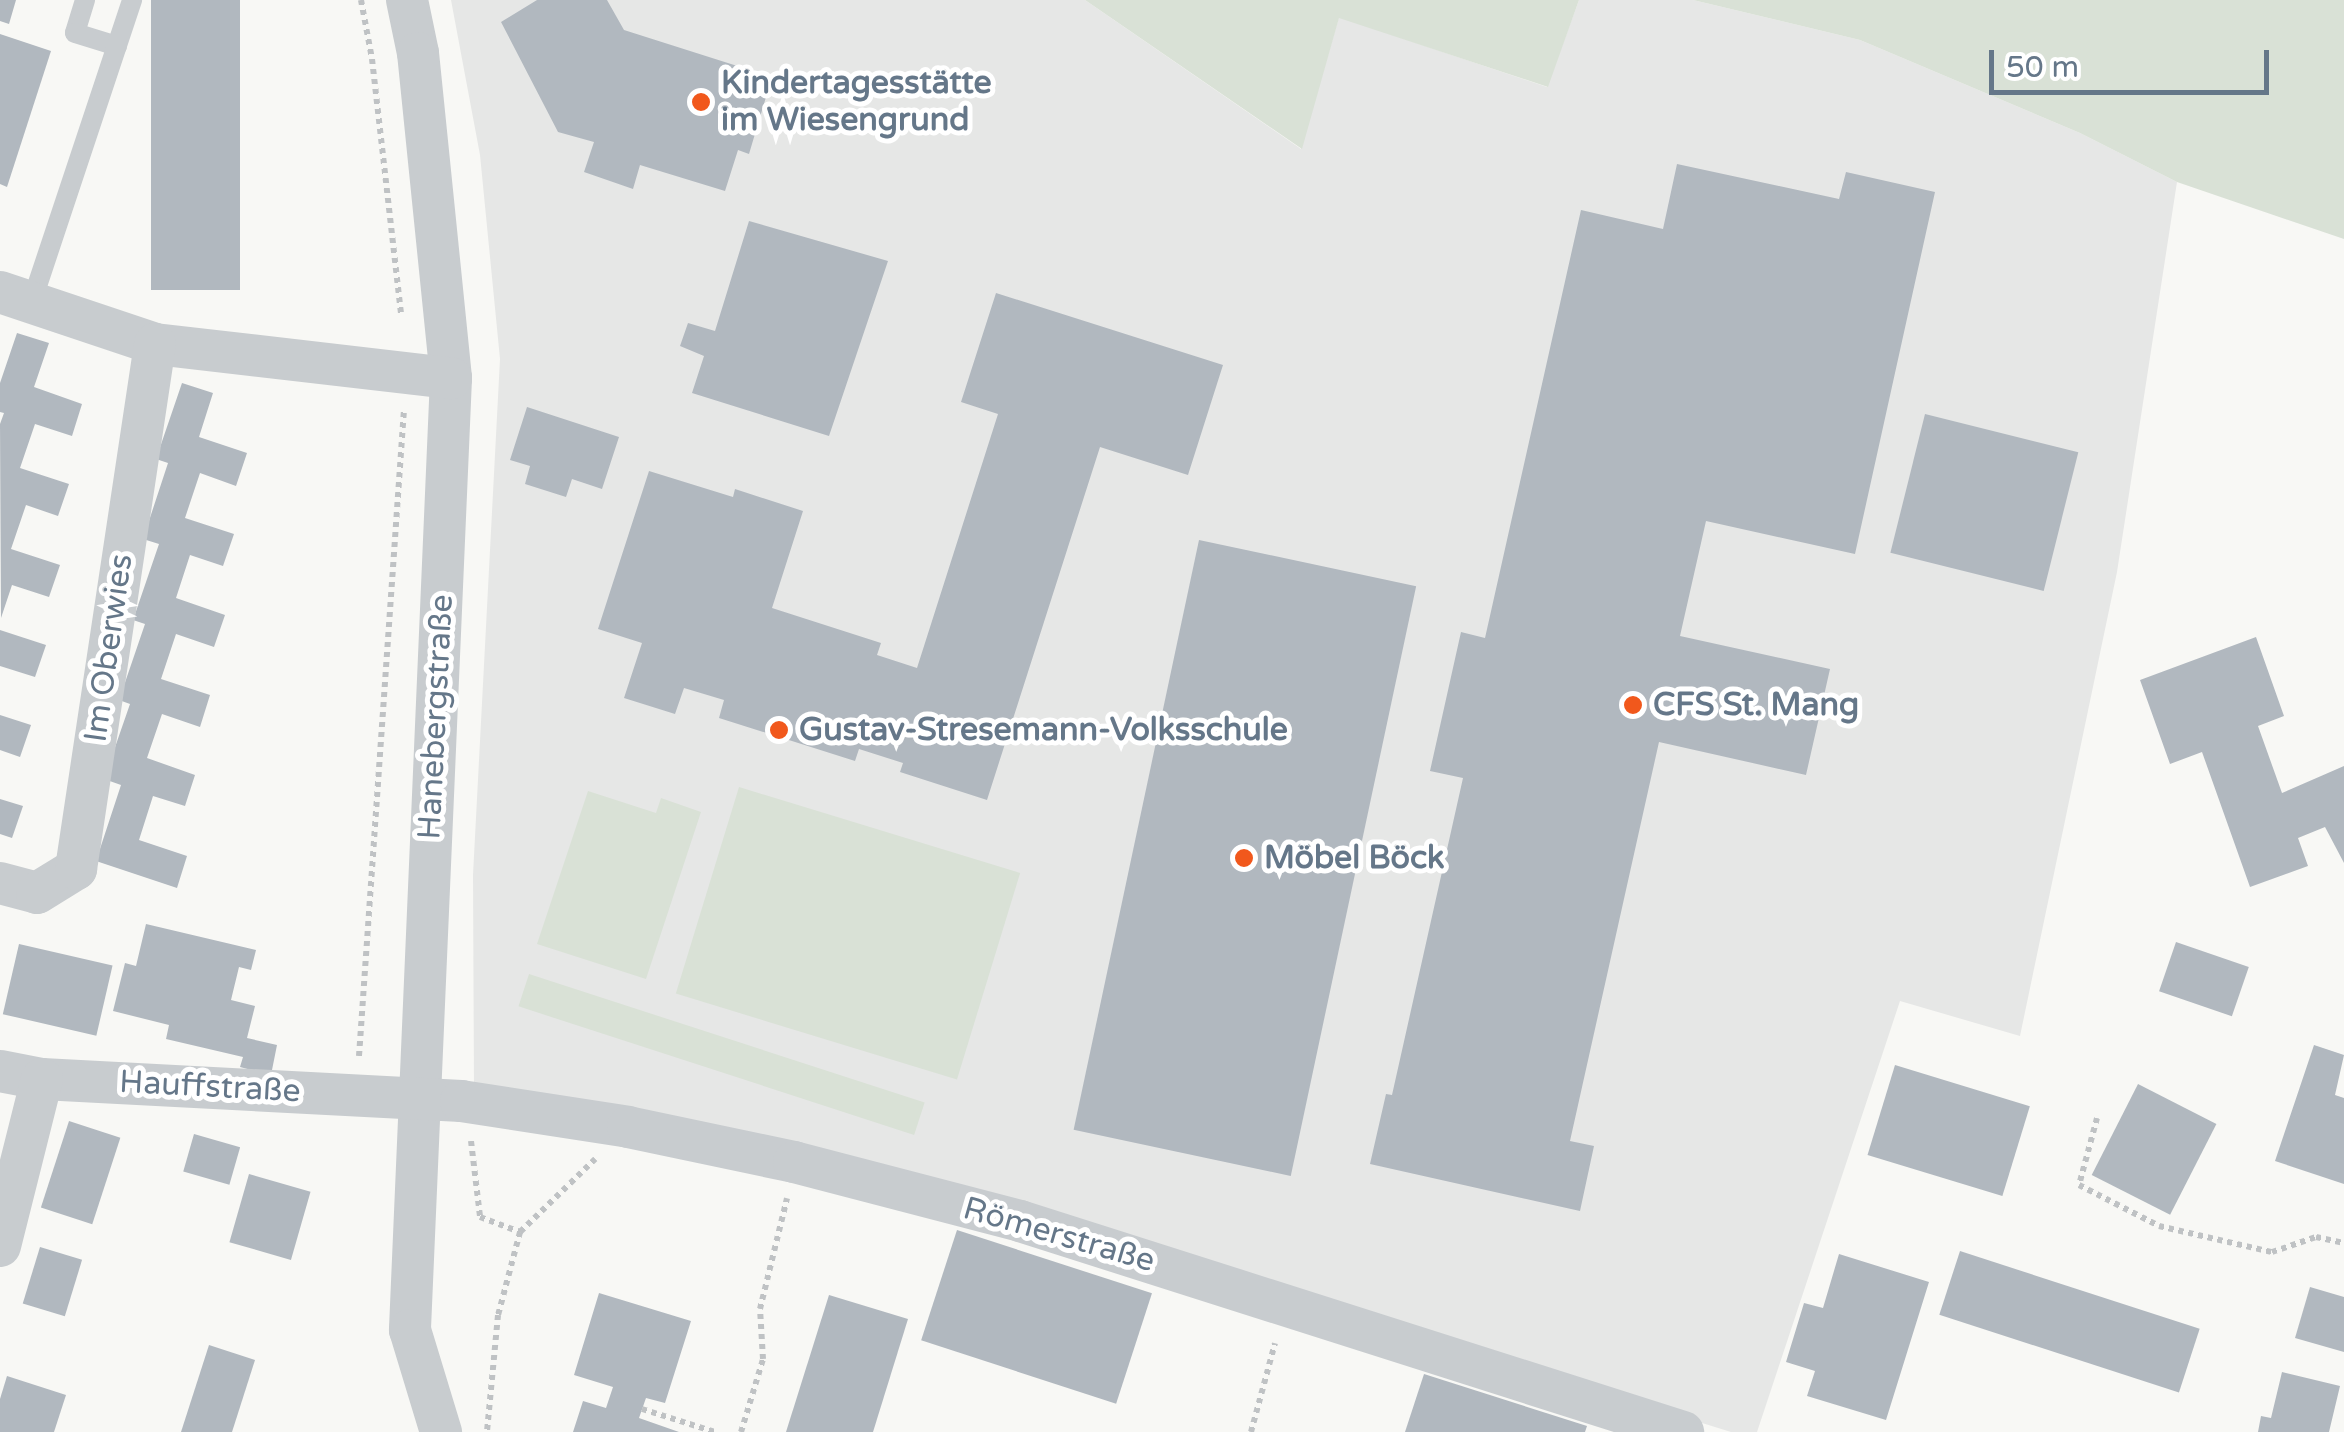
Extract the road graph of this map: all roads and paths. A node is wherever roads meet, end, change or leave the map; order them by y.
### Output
1 (85, 0) edge
2 (132, 0) edge
3 (361, 0) edge
4 (408, 0) edge
5 (117, 46) junction
6 (16, 296) edge
7 (155, 344) junction
8 (407, 370) junction
9 (451, 378) junction
10 (0, 883) edge
11 (0, 1071) edge
12 (357, 1076) dead end
13 (42, 1079) junction
14 (441, 1100) junction
15 (2097, 1118) dead end
16 (628, 1127) junction
17 (794, 1162) junction
18 (520, 1232) junction
19 (2344, 1243) edge
20 (0, 1246) edge
21 (1284, 1303) junction
22 (642, 1409) dead end
23 (440, 1432) edge
24 (486, 1432) edge
25 (715, 1432) edge
26 (741, 1432) edge
27 (1251, 1432) edge
28 (1684, 1432) edge

1 - 5 lane
2 - 5 lane
3 - 8 path
4 - 9 street, Hanebergstraße
5 - 6 lane
6 - 7 street
7 - 8 street
7 - 10 street, Im Oberwies
8 - 9 street
8 - 12 path
9 - 14 street, Hanebergstraße
11 - 13 street, Hauffstraße
13 - 14 street, Hauffstraße
13 - 20 street
14 - 16 street, Römerstraße
14 - 18 path
14 - 23 street, Hanebergstraße
15 - 19 path
16 - 17 street, Römerstraße
16 - 18 path
17 - 21 street, Römerstraße
17 - 26 path
18 - 24 path
21 - 27 path
21 - 28 street, Römerstraße
22 - 25 path

